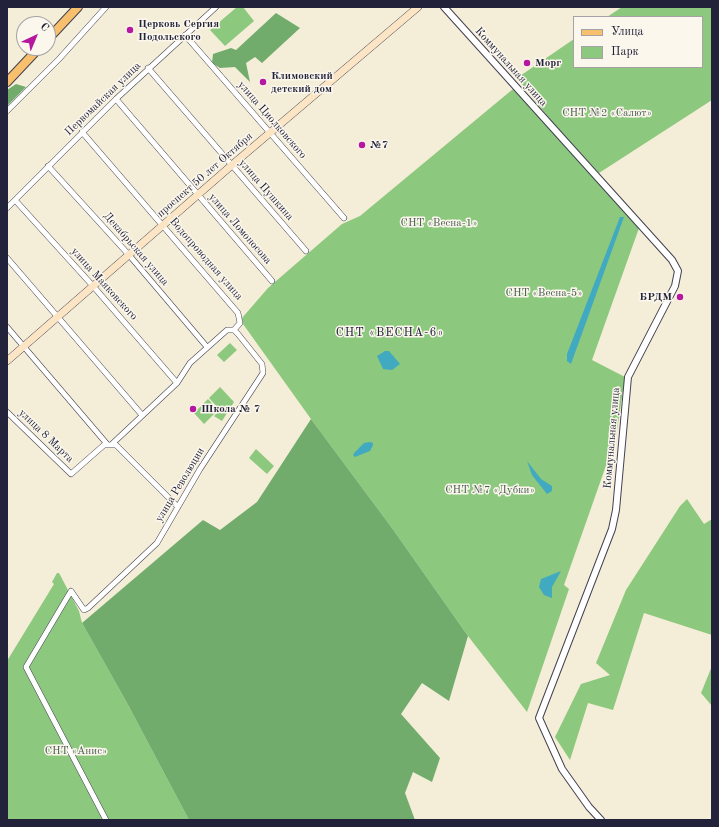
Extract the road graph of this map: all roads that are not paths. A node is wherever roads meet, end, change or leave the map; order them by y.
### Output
1 (72, 7) edge
2 (78, 7) edge
3 (106, 7) edge
4 (216, 7) edge
5 (418, 7) edge
6 (444, 7) edge
7 (56, 24) edge
8 (56, 30) edge
9 (185, 35) junction
10 (26, 56) edge
11 (31, 56) edge
12 (148, 68) junction
13 (7, 76) edge
14 (7, 82) edge
15 (116, 99) junction
16 (7, 111) edge
17 (82, 132) junction
18 (271, 133) junction
19 (232, 165) junction
20 (48, 166) junction
21 (197, 195) junction
22 (15, 200) junction
23 (7, 208) edge
24 (344, 218) dead end
25 (163, 225) junction
26 (306, 251) dead end
27 (129, 255) junction
28 (7, 258) edge
29 (272, 281) dead end
30 (93, 286) junction
31 (58, 317) junction
32 (7, 327) edge
33 (234, 330) junction
34 (23, 346) junction
35 (207, 347) junction
36 (7, 361) edge
37 (177, 382) junction
38 (7, 412) edge
39 (142, 415) junction
40 (110, 444) junction
41 (178, 507) junction
42 (106, 820) edge
43 (601, 820) edge

1 - 7 main road
2 - 8 main road
3 - 16 street
4 - 9 street, Первомайская улица
5 - 18 main road, проспект 50 лет Октября
6 - 43 street, Коммунальная улица
9 - 12 street, Первомайская улица
9 - 18 street, улица Циолковского
10 - 13 main road
11 - 14 main road
12 - 15 street, Первомайская улица
12 - 19 street, улица Пушкина
15 - 17 street, Первомайская улица
15 - 21 street, улица Ломоносова
17 - 20 street, Первомайская улица
17 - 25 street, Водопроводная улица
18 - 19 main road, проспект 50 лет Октября
18 - 24 street, улица Циолковского
19 - 21 main road, проспект 50 лет Октября
19 - 26 street, улица Пушкина
20 - 22 street, Первомайская улица
20 - 27 street, Декабрьская улица
21 - 25 main road, проспект 50 лет Октября
21 - 29 street, улица Ломоносова
22 - 23 street, Первомайская улица
22 - 30 street, улица Маяковского
25 - 27 main road, проспект 50 лет Октября
25 - 33 street, Водопроводная улица
27 - 30 main road, проспект 50 лет Октября
27 - 35 street, Декабрьская улица
28 - 31 street
30 - 31 main road, проспект 50 лет Октября
30 - 37 street, улица Маяковского
31 - 34 main road, проспект 50 лет Октября
31 - 39 street
32 - 34 street
33 - 35 street
33 - 41 street, улица Революции
34 - 36 main road, проспект 50 лет Октября
34 - 40 street
35 - 37 street
37 - 39 street
38 - 40 street, улица 8 Марта
39 - 40 street
40 - 41 street
41 - 42 street, улица Революции

